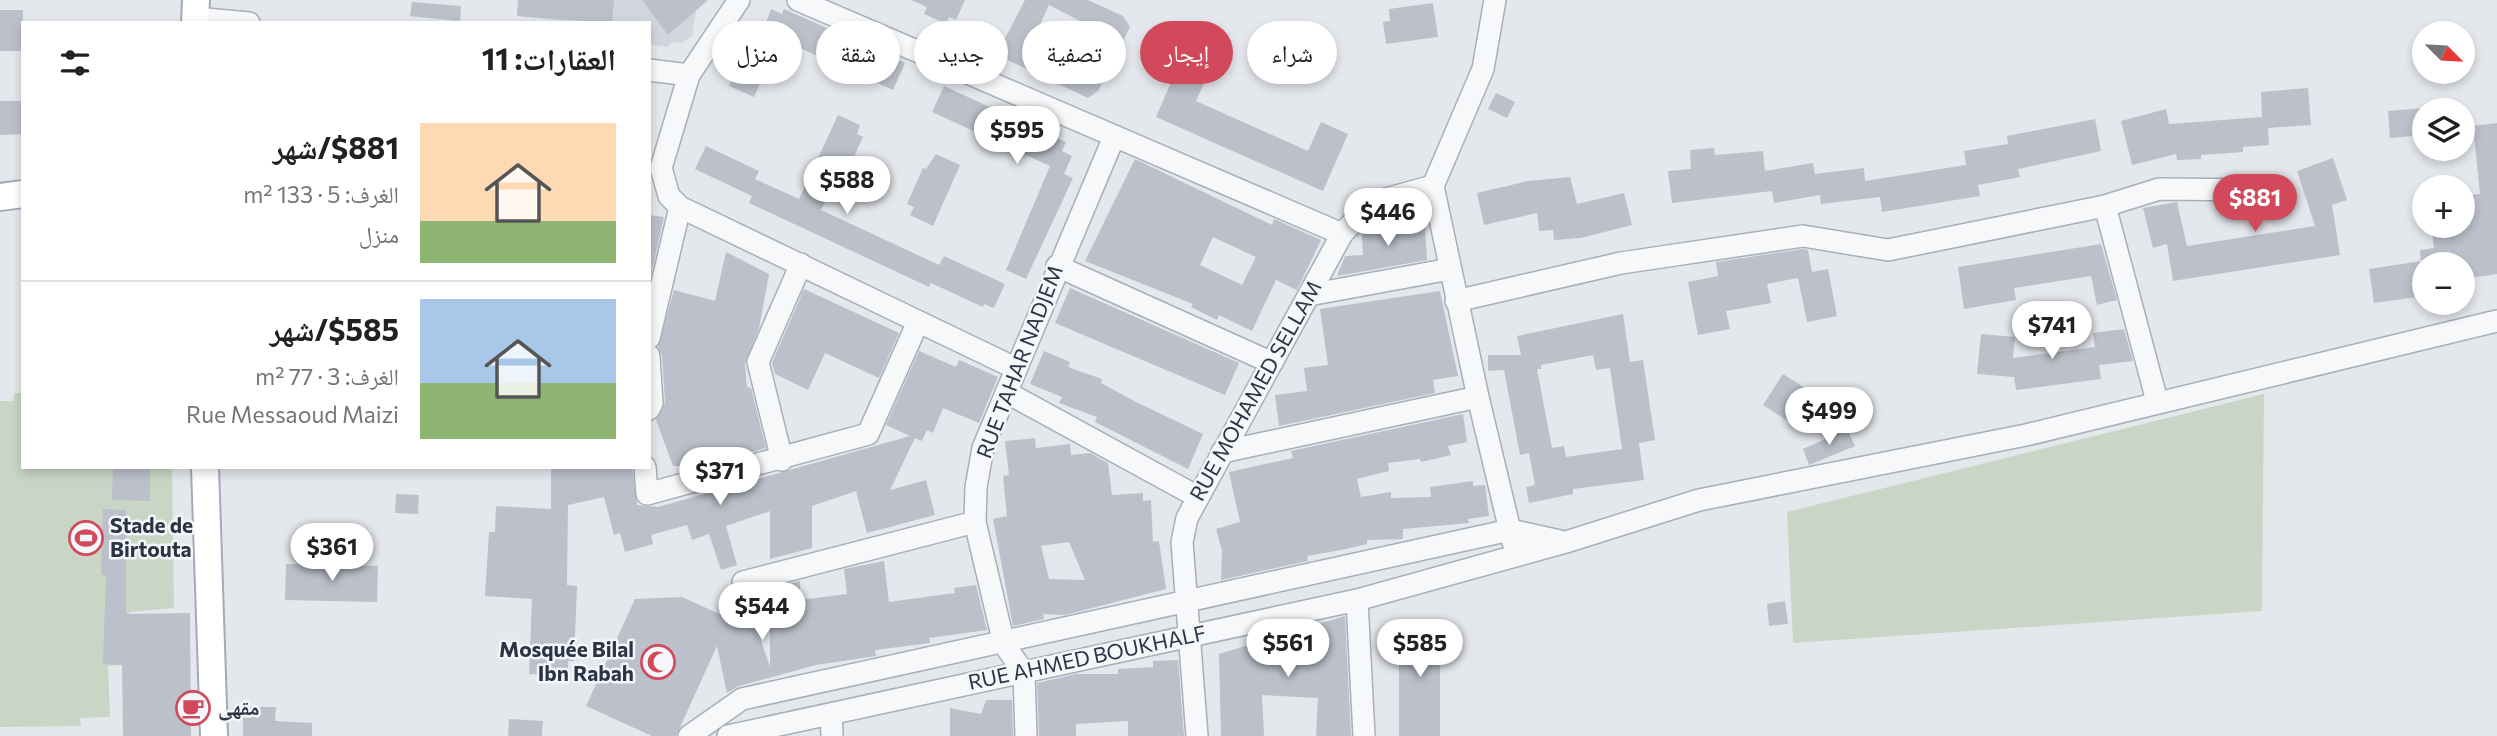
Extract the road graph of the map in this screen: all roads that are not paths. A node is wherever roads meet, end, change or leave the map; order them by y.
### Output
1 (739, 0) edge
2 (798, 0) edge
3 (1495, 0) edge
4 (196, 14) edge
5 (237, 21) edge
6 (651, 70) edge
7 (689, 75) junction
8 (1114, 137) junction
9 (1433, 186) junction
10 (2263, 190) dead end
11 (21, 194) edge
12 (0, 197) edge
13 (2105, 206) junction
14 (680, 208) junction
15 (1342, 234) junction
16 (801, 264) junction
17 (1057, 266) junction
18 (1450, 270) junction
19 (1309, 295) junction
20 (1456, 301) junction
21 (2497, 321) edge
22 (918, 322) junction
23 (651, 330) edge
24 (1272, 363) junction
25 (1015, 368) junction
26 (651, 387) edge
27 (1006, 392) junction
28 (1478, 397) junction
29 (2157, 401) junction
30 (651, 405) edge
31 (1222, 452) junction
32 (782, 460) junction
33 (205, 469) edge
34 (645, 469) edge
35 (1196, 496) junction
36 (975, 522) junction
37 (1510, 530) junction
38 (1566, 542) junction
39 (1517, 555) junction
40 (743, 582) dead end
41 (1357, 600) junction
42 (1188, 602) junction
43 (1190, 635) junction
44 (1004, 644) junction
45 (1024, 673) junction
46 (831, 713) junction
47 (214, 736) edge
48 (689, 736) edge
49 (728, 736) edge
50 (832, 736) edge
51 (1026, 736) edge
52 (1197, 736) edge
53 (1364, 736) edge

1 - 7 street
2 - 8 street
3 - 9 street
4 - 5 street
6 - 7 street
7 - 14 street
8 - 15 street
8 - 17 street, RUE TAHAR NADJEM
9 - 15 street, RUE MOHAMED SELLAM
9 - 18 street
10 - 13 street
11 - 12 main road
13 - 20 street
13 - 29 street
14 - 16 street
14 - 23 street
15 - 19 street, RUE MOHAMED SELLAM
16 - 22 street
16 - 32 street
17 - 24 street
17 - 25 street, RUE TAHAR NADJEM
18 - 19 street
18 - 20 street
19 - 24 street, RUE MOHAMED SELLAM
20 - 28 street
21 - 29 street, RUE AHMED BOUKHALF
22 - 25 street
22 - 32 street
24 - 31 street, RUE MOHAMED SELLAM
25 - 27 street, RUE TAHAR NADJEM
26 - 30 street
27 - 35 street
27 - 36 street, RUE TAHAR NADJEM
28 - 31 street
28 - 37 street
29 - 38 street, RUE AHMED BOUKHALF
31 - 35 street, RUE MOHAMED SELLAM
32 - 34 street
33 - 47 main road
35 - 42 street, RUE MOHAMED SELLAM
36 - 40 street
36 - 44 street, RUE TAHAR NADJEM
37 - 38 street
37 - 39 street
37 - 42 street
38 - 39 street, RUE AHMED BOUKHALF
39 - 41 street, RUE AHMED BOUKHALF
41 - 43 street, RUE AHMED BOUKHALF
41 - 53 street
42 - 43 street, RUE MOHAMED SELLAM
42 - 44 street
43 - 45 street, RUE AHMED BOUKHALF
43 - 52 street, RUE MOHAMED SELLAM
44 - 45 street, RUE TAHAR NADJEM
44 - 48 street
45 - 46 street, RUE AHMED BOUKHALF
45 - 51 street
46 - 49 street, RUE AHMED BOUKHALF
46 - 50 street

